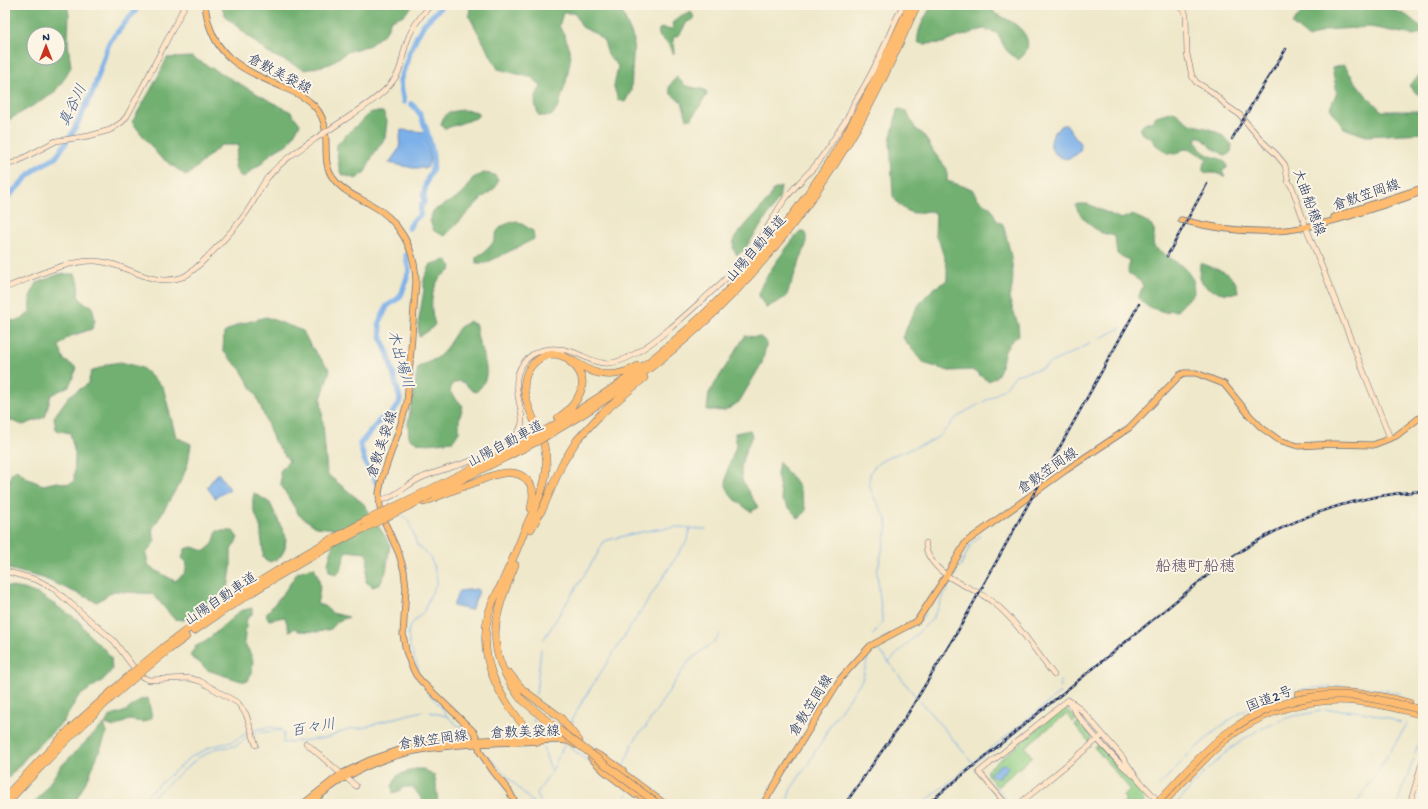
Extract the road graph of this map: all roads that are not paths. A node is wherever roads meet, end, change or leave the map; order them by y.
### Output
1 (185, 5) edge
2 (206, 5) edge
3 (431, 5) edge
4 (903, 5) edge
5 (910, 5) edge
6 (917, 5) edge
7 (1176, 5) edge
8 (5, 164) edge
9 (1423, 190) edge
10 (1181, 220) dead end
11 (1306, 227) junction
12 (5, 288) edge
13 (699, 326) junction
14 (662, 351) junction
15 (1423, 415) edge
16 (546, 431) junction
17 (537, 436) junction
18 (1390, 438) junction
19 (431, 494) junction
20 (379, 500) junction
21 (364, 525) junction
22 (528, 528) junction
23 (926, 543) dead end
24 (5, 571) edge
25 (946, 576) junction
26 (505, 577) junction
27 (496, 631) junction
28 (1054, 675) dead end
29 (131, 677) junction
30 (1298, 694) dead end
31 (520, 698) junction
32 (1068, 700) junction
33 (1300, 708) dead end
34 (1423, 709) edge
35 (1423, 715) edge
36 (1423, 720) edge
37 (522, 724) junction
38 (1103, 735) junction
39 (568, 736) junction
40 (514, 738) junction
41 (536, 739) junction
42 (1097, 739) junction
43 (579, 741) joint
44 (478, 742) junction
45 (306, 743) dead end
46 (256, 744) dead end
47 (597, 758) junction
48 (1423, 759) edge
49 (343, 776) junction
50 (1137, 778) junction
51 (631, 783) junction
52 (356, 786) dead end
53 (5, 797) edge
54 (6, 804) edge
55 (303, 804) edge
56 (309, 804) edge
57 (516, 804) edge
58 (648, 804) edge
59 (652, 804) edge
60 (658, 804) edge
61 (664, 804) edge
62 (668, 804) edge
63 (763, 804) edge
64 (1006, 804) edge
65 (1019, 804) edge
66 (1156, 804) edge
67 (1162, 804) edge
68 (1410, 804) edge

1 - 8 street
2 - 20 main road, 倉敷美袋線
3 - 12 street, bridge
4 - 20 street
5 - 14 highway, 山陽自動車道
6 - 13 highway, 山陽自動車道
7 - 11 street, 大曲船穂線
9 - 11 main road, 倉敷笠岡線
10 - 11 main road, 倉敷笠岡線
11 - 18 street, 大曲船穂線
13 - 16 highway, 山陽自動車道
13 - 22 highway
14 - 16 highway, 山陽自動車道
14 - 22 highway
15 - 18 main road, 倉敷笠岡線
16 - 17 highway
16 - 22 highway
17 - 19 highway, 山陽自動車道
17 - 19 highway, 山陽自動車道
18 - 25 main road, 倉敷笠岡線
19 - 21 highway, 山陽自動車道, bridge
19 - 21 highway, 山陽自動車道, bridge
19 - 22 highway
20 - 44 main road, 倉敷美袋線
21 - 29 highway, 山陽自動車道, bridge
22 - 26 highway
22 - 27 highway
23 - 25 street
24 - 46 street
25 - 28 street
25 - 63 main road, 倉敷笠岡線
26 - 31 highway
26 - 37 highway
27 - 31 highway
27 - 39 highway
29 - 53 highway, 山陽自動車道
29 - 54 highway, 山陽自動車道
30 - 34 highway, bridge
31 - 60 highway, bridge
32 - 38 street
32 - 42 street
32 - 64 street
33 - 36 highway
34 - 66 highway, 国道2号, bridge
35 - 67 highway, 国道2号
37 - 40 highway
37 - 41 highway
38 - 42 street
38 - 50 street
39 - 41 main road, 倉敷美袋線
39 - 43 highway
39 - 47 main road, 倉敷美袋線
40 - 41 main road, 倉敷美袋線
40 - 44 main road, 倉敷美袋線
41 - 44 main road, 倉敷美袋線
42 - 50 street
42 - 65 street
43 - 47 main road, 倉敷美袋線
44 - 49 main road, 倉敷笠岡線
44 - 57 main road, 倉敷笠岡線
45 - 49 street
47 - 51 highway
47 - 58 main road
47 - 62 main road
48 - 68 street
49 - 52 street
49 - 55 main road, 倉敷笠岡線
49 - 56 main road, 倉敷笠岡線
50 - 67 street
51 - 59 highway
51 - 61 highway

